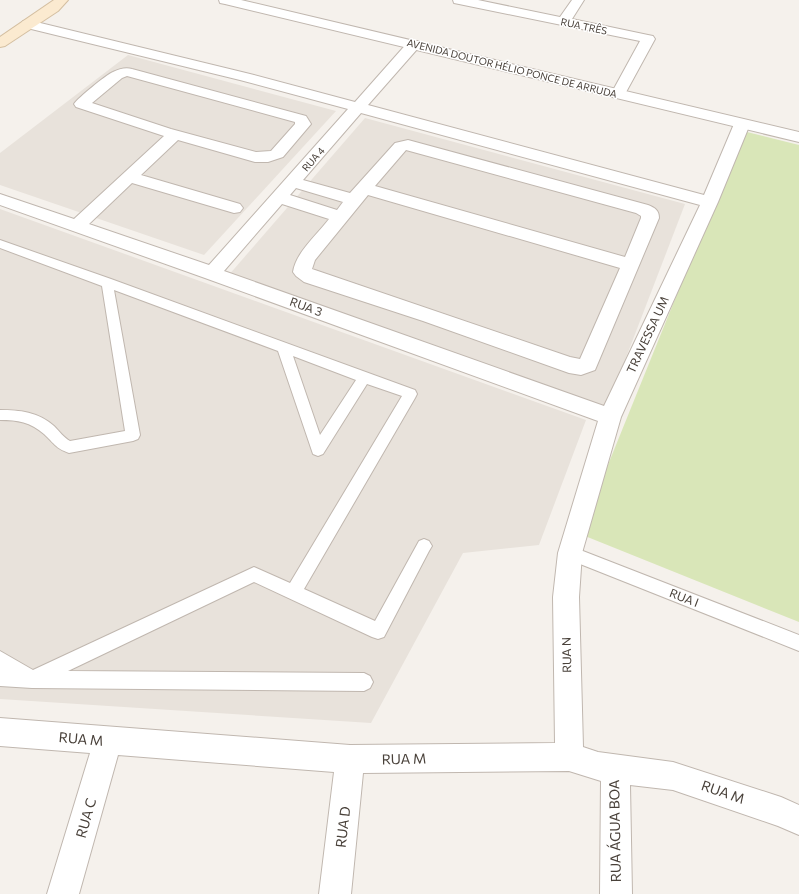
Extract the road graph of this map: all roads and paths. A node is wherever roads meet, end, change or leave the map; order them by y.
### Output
1 (70, 0) edge
2 (225, 0) edge
3 (459, 0) edge
4 (578, 0) edge
5 (249, 2) edge
6 (57, 4) edge
7 (564, 21) junction
8 (28, 24) junction
9 (0, 44) edge
10 (414, 44) junction
11 (618, 94) junction
12 (358, 108) junction
13 (742, 124) junction
14 (174, 135) junction
15 (799, 137) edge
16 (130, 177) junction
17 (293, 182) junction
18 (359, 194) junction
19 (279, 197) junction
20 (0, 199) edge
21 (710, 202) junction
22 (234, 208) dead end
23 (340, 217) junction
24 (77, 226) junction
25 (0, 244) edge
26 (630, 264) junction
27 (212, 273) junction
28 (106, 282) junction
29 (284, 349) junction
30 (364, 378) junction
31 (0, 415) edge
32 (610, 417) junction
33 (424, 546) dead end
34 (570, 553) junction
35 (293, 592) junction
36 (799, 643) edge
37 (0, 659) edge
38 (0, 677) edge
39 (32, 679) junction
40 (364, 682) dead end
41 (0, 732) edge
42 (108, 741) junction
43 (568, 757) junction
44 (350, 759) junction
45 (614, 768) junction
46 (799, 820) edge
47 (63, 894) edge
48 (335, 894) edge
49 (616, 894) edge

1 - 6 main road
2 - 5 street, AVENIDA DOUTOR HÉLIO PONCE DE ARRUDA
3 - 7 street, RUA TRÊS
4 - 7 street
5 - 10 street, AVENIDA DOUTOR HÉLIO PONCE DE ARRUDA
6 - 8 main road
7 - 11 street, RUA TRÊS
8 - 9 main road
8 - 12 street
10 - 11 street, AVENIDA DOUTOR HÉLIO PONCE DE ARRUDA
10 - 12 street, RUA 4
11 - 13 street, AVENIDA DOUTOR HÉLIO PONCE DE ARRUDA
12 - 17 street, RUA 4
12 - 21 street
13 - 15 street, AVENIDA DOUTOR HÉLIO PONCE DE ARRUDA
13 - 21 street, TRAVESSA UM
14 - 14 street
14 - 16 street
16 - 22 street
16 - 24 street
17 - 18 street
17 - 19 street, RUA 4
18 - 23 street
18 - 26 street
18 - 26 street
19 - 23 street
19 - 27 street, RUA 4
20 - 24 street, RUA 3
21 - 32 street, TRAVESSA UM
23 - 26 street
24 - 27 street, RUA 3
25 - 28 lane
27 - 32 street, RUA 3
28 - 29 lane
28 - 31 lane
29 - 30 lane
29 - 30 lane
30 - 35 lane
32 - 34 street, TRAVESSA UM
33 - 35 lane
34 - 36 lane, RUA I
34 - 43 street, RUA N
35 - 39 lane
37 - 39 lane
38 - 39 lane
39 - 40 lane
41 - 42 street, RUA M
42 - 44 street, RUA M
42 - 47 street, RUA C
43 - 44 street, RUA M
43 - 45 street, RUA M
44 - 48 street, RUA D
45 - 46 street, RUA M
45 - 49 street, RUA ÁGUA BOA

